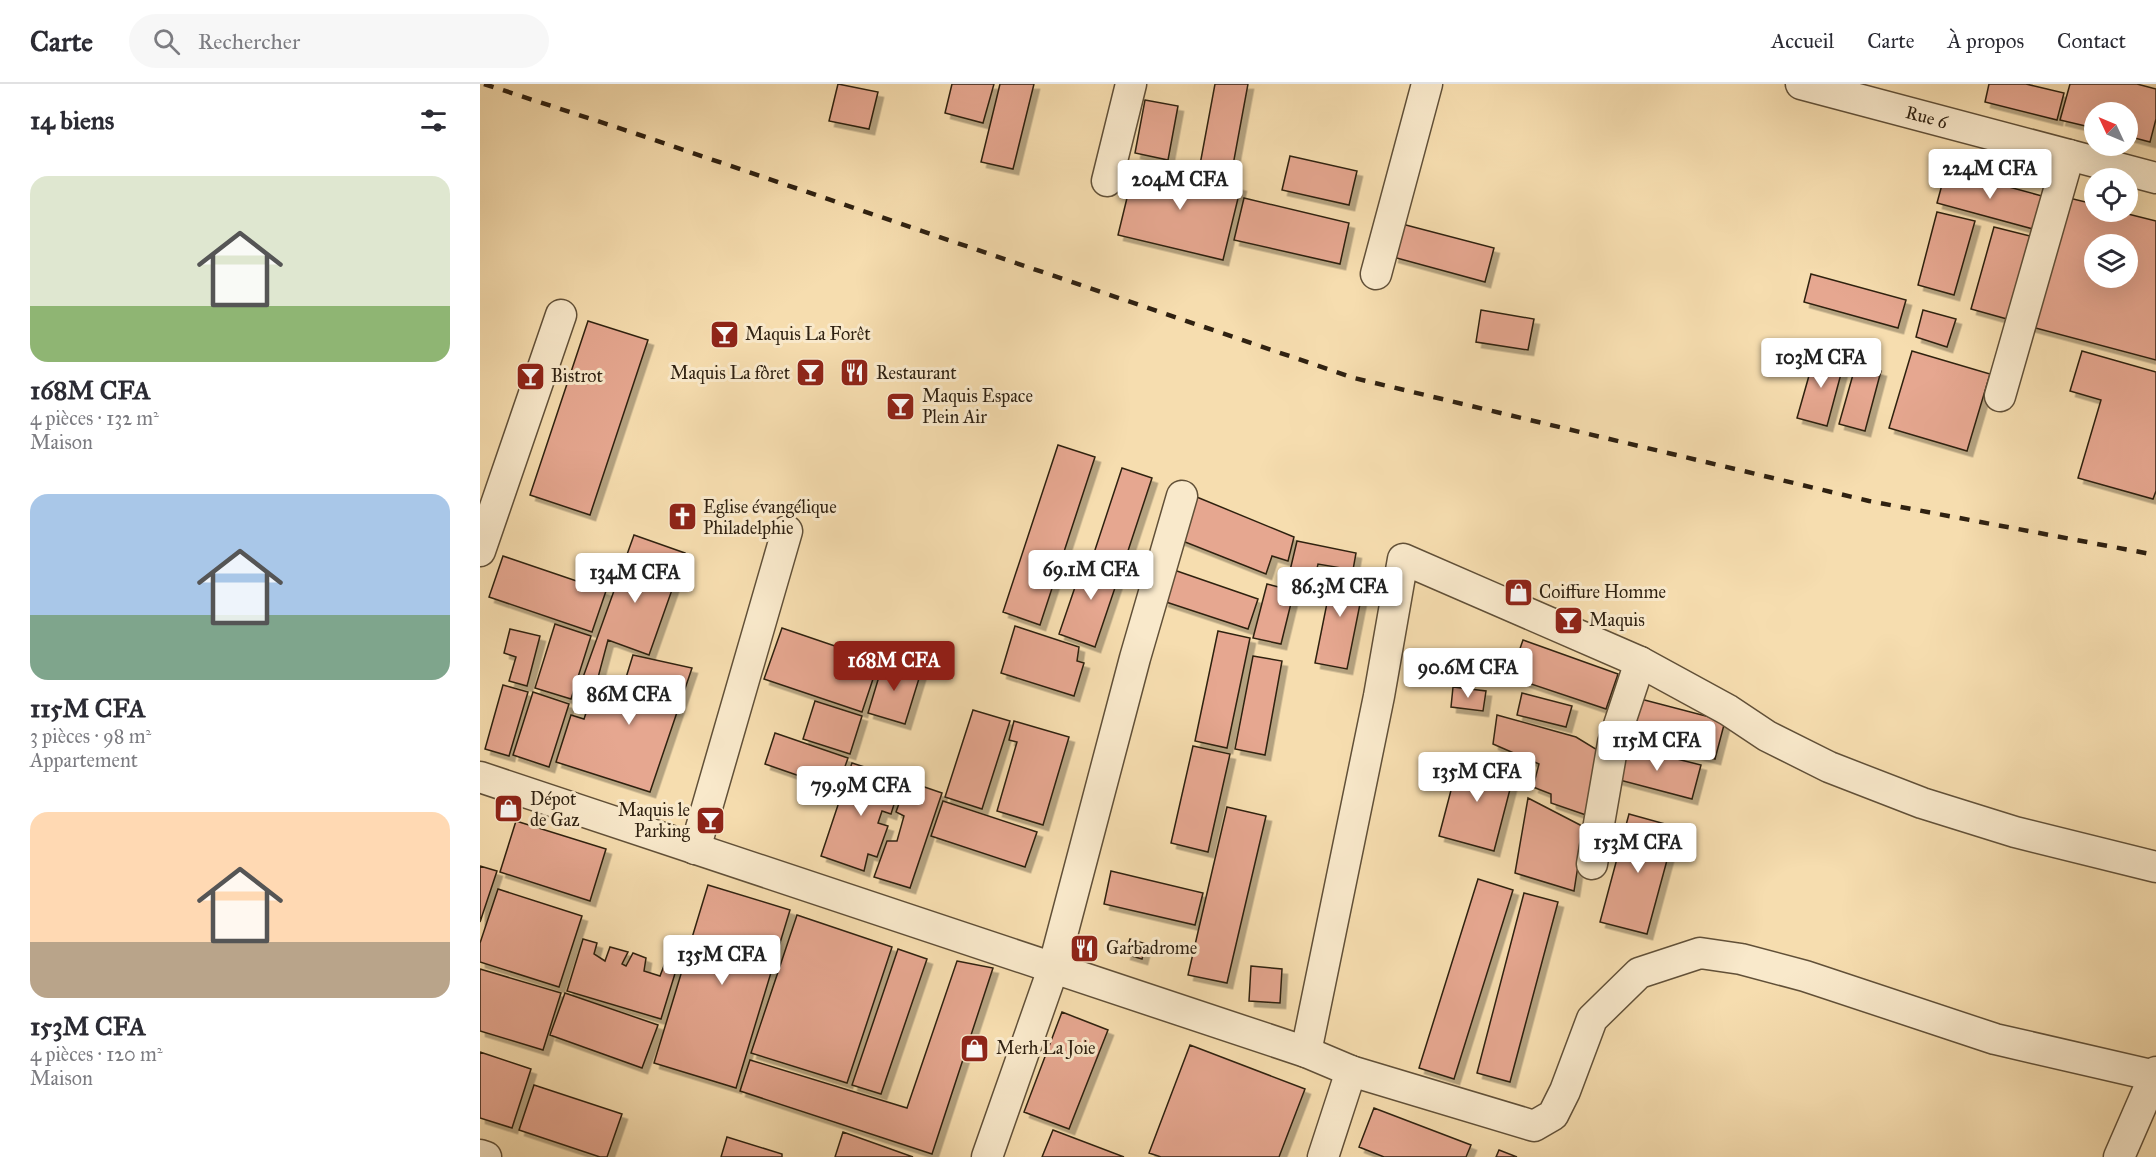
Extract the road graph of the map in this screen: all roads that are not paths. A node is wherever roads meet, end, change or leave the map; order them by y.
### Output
1 (1131, 84) edge
2 (1427, 84) edge
3 (1801, 84) edge
4 (2069, 155) junction
5 (2156, 178) edge
6 (1107, 181) dead end
7 (1376, 274) dead end
8 (561, 315) dead end
9 (2000, 396) dead end
10 (1182, 496) dead end
11 (787, 531) dead end
12 (480, 551) edge
13 (1640, 662) junction
14 (480, 777) edge
15 (695, 849) junction
16 (1592, 864) dead end
17 (2156, 867) edge
18 (1053, 969) junction
19 (1306, 1053) junction
20 (1351, 1071) junction
21 (2155, 1074) edge
22 (480, 1155) edge
23 (486, 1157) edge
24 (987, 1157) edge
25 (1323, 1157) edge
26 (2119, 1157) edge

1 - 6 street
2 - 7 street
3 - 4 street, Rue 6
4 - 5 street, Rue 6
4 - 9 street
8 - 12 street
10 - 18 street
11 - 15 street
13 - 16 street
13 - 17 street
13 - 19 street
14 - 15 street
15 - 18 street
18 - 19 street
18 - 24 street
19 - 20 street
20 - 21 street
20 - 25 street
21 - 26 street
22 - 23 street

